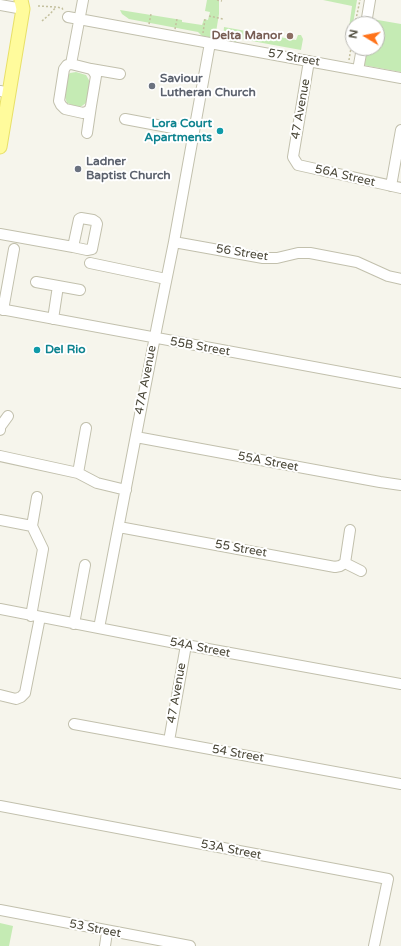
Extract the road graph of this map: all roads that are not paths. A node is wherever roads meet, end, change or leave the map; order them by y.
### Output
1 (83, 0) edge
2 (370, 0) edge
3 (28, 4) edge
4 (0, 5) edge
5 (367, 16) edge
6 (68, 17) road end
7 (79, 19) junction
8 (206, 40) junction
9 (361, 56) edge
10 (309, 61) junction
11 (71, 64) junction
12 (91, 69) junction
13 (358, 70) junction
14 (120, 74) dead end
15 (401, 78) edge
16 (5, 92) edge
17 (91, 106) junction
18 (125, 119) dead end
19 (401, 130) edge
20 (194, 132) junction
21 (87, 133) dead end
22 (0, 148) edge
23 (292, 157) joint
24 (396, 187) edge
25 (0, 234) edge
26 (174, 242) junction
27 (73, 247) dead end
28 (14, 249) dead end
29 (90, 263) dead end
30 (166, 279) junction
31 (401, 279) edge
32 (36, 282) dead end
33 (58, 286) junction
34 (80, 290) dead end
35 (1, 310) edge
36 (53, 319) junction
37 (154, 338) junction
38 (401, 383) edge
39 (8, 416) dead end
40 (86, 428) dead end
41 (0, 430) edge
42 (136, 437) junction
43 (0, 456) edge
44 (78, 473) junction
45 (401, 485) edge
46 (126, 490) junction
47 (37, 496) dead end
48 (0, 520) edge
49 (32, 526) junction
50 (119, 527) junction
51 (350, 530) dead end
52 (345, 563) junction
53 (85, 565) dead end
54 (361, 571) dead end
55 (0, 610) edge
56 (35, 616) junction
57 (74, 624) junction
58 (99, 628) junction
59 (186, 645) junction
60 (401, 684) edge
61 (0, 696) edge
62 (74, 724) dead end
63 (169, 741) junction
64 (401, 784) edge
65 (0, 806) edge
66 (0, 910) edge
67 (107, 932) junction
68 (105, 946) edge
69 (190, 946) edge
70 (374, 946) edge

1 - 7 street
2 - 5 street
3 - 4 street
3 - 16 main road
6 - 7 street, 57 Street
7 - 8 street, 57 Street
7 - 11 street
8 - 10 street, 57 Street
8 - 20 street, 47A Avenue
9 - 13 street
10 - 13 street, 57 Street
10 - 23 street, 47 Avenue
11 - 12 street
11 - 17 street
12 - 14 street
12 - 17 street
13 - 15 street, 57 Street
16 - 22 main road
17 - 21 street
18 - 20 street
19 - 24 street
20 - 26 street, 47A Avenue
23 - 24 street, 56A Street
25 - 27 street
26 - 30 street, 47A Avenue
26 - 31 street, 56 Street
28 - 35 street
29 - 30 street
30 - 37 street, 47A Avenue
32 - 33 street
33 - 34 street
33 - 36 street
35 - 36 street, 55B Street
36 - 37 street, 55B Street
37 - 38 street, 55B Street
37 - 42 street, 47A Avenue
39 - 41 street
40 - 44 street
42 - 45 street, 55A Street
42 - 46 street, 47A Avenue
43 - 44 street
44 - 46 street
46 - 50 street, 47A Avenue
47 - 49 street
48 - 49 street
49 - 56 street
50 - 52 street, 55 Street
50 - 58 street, 47A Avenue
51 - 52 street
52 - 54 street
53 - 57 street
55 - 56 street, 54A Street
56 - 57 street, 54A Street
56 - 61 street
57 - 58 street, 54A Street
58 - 59 street, 54A Street
59 - 60 street, 54A Street
59 - 63 street, 47 Avenue
62 - 63 street, 54 Street
63 - 64 street, 54 Street
65 - 70 street, 53A Street
66 - 67 street, 53 Street
67 - 68 street
67 - 69 street, 53 Street

